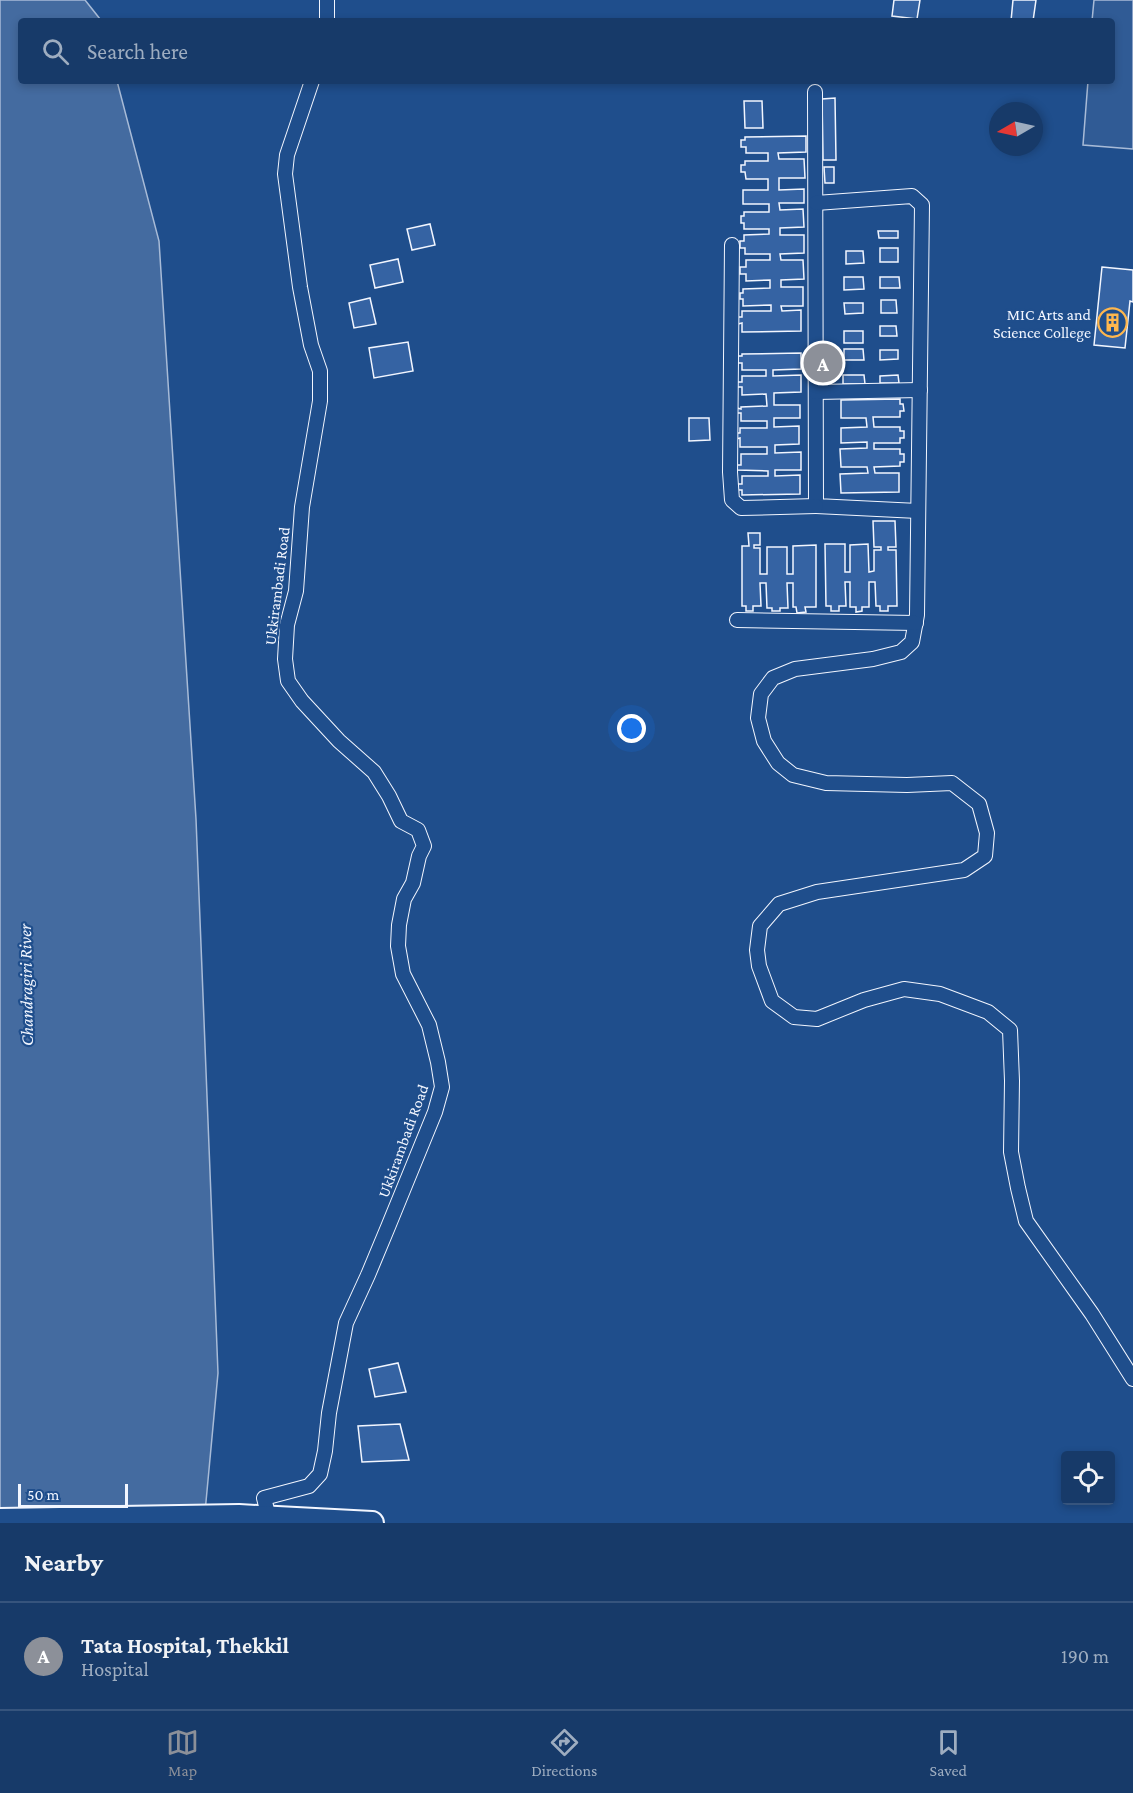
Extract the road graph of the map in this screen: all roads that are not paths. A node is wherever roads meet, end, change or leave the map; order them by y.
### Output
1 (327, 0) edge
2 (327, 18) edge
3 (311, 84) edge
4 (815, 92) dead end
5 (816, 203) junction
6 (732, 245) dead end
7 (920, 390) junction
8 (816, 392) junction
9 (816, 506) junction
10 (918, 511) junction
11 (737, 620) dead end
12 (916, 623) junction
13 (1133, 1378) edge
14 (269, 1518) junction
15 (0, 1520) edge
16 (372, 1523) edge

1 - 2 street
3 - 14 street, Ukkirambadi Road
4 - 5 street
5 - 7 street
5 - 8 street
6 - 9 street
7 - 8 street
7 - 10 street
8 - 9 street
9 - 10 street
10 - 12 street
11 - 12 street
12 - 13 street
14 - 15 highway
14 - 16 highway

